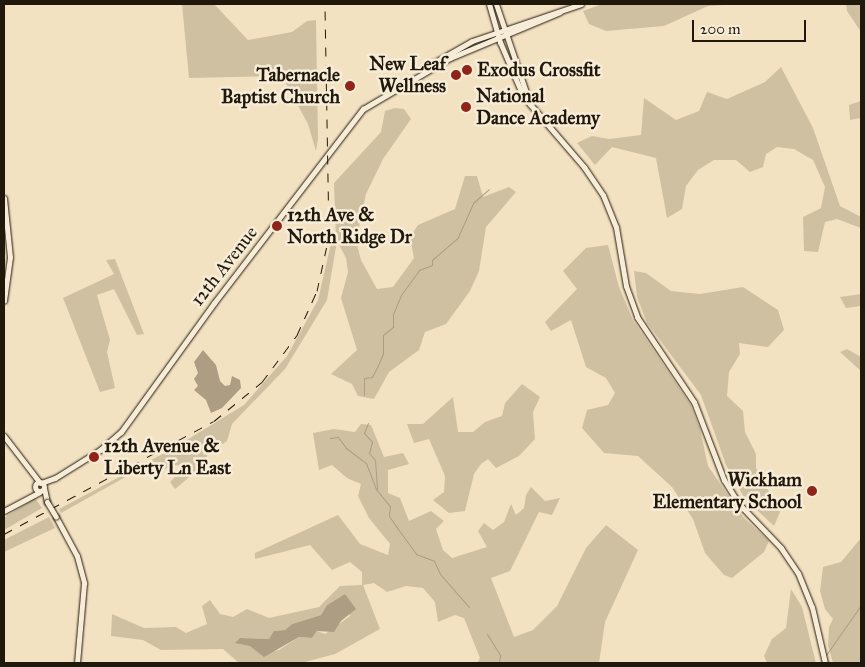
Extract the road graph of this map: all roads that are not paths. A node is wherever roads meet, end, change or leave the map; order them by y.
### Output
1 (490, 4) edge
2 (496, 4) edge
3 (581, 4) edge
4 (560, 12) junction
5 (504, 29) junction
6 (497, 32) junction
7 (506, 36) junction
8 (499, 38) junction
9 (418, 74) junction
10 (530, 104) junction
11 (4, 198) edge
12 (4, 301) edge
13 (4, 436) edge
14 (40, 487) junction
15 (4, 511) edge
16 (77, 663) edge
17 (824, 663) edge

1 - 6 street
2 - 5 street
3 - 4 street, 12th Avenue
4 - 5 street, 12th Avenue
4 - 7 street, 12th Avenue
5 - 6 street, 12th Avenue
5 - 7 street
6 - 8 street
6 - 9 street, 12th Avenue
7 - 8 street, 12th Avenue
7 - 10 street
8 - 9 street, 12th Avenue
8 - 10 street
9 - 14 street, 12th Avenue
10 - 17 street
11 - 12 street
13 - 14 street
14 - 15 street, 12th Avenue
14 - 16 street, bridge

